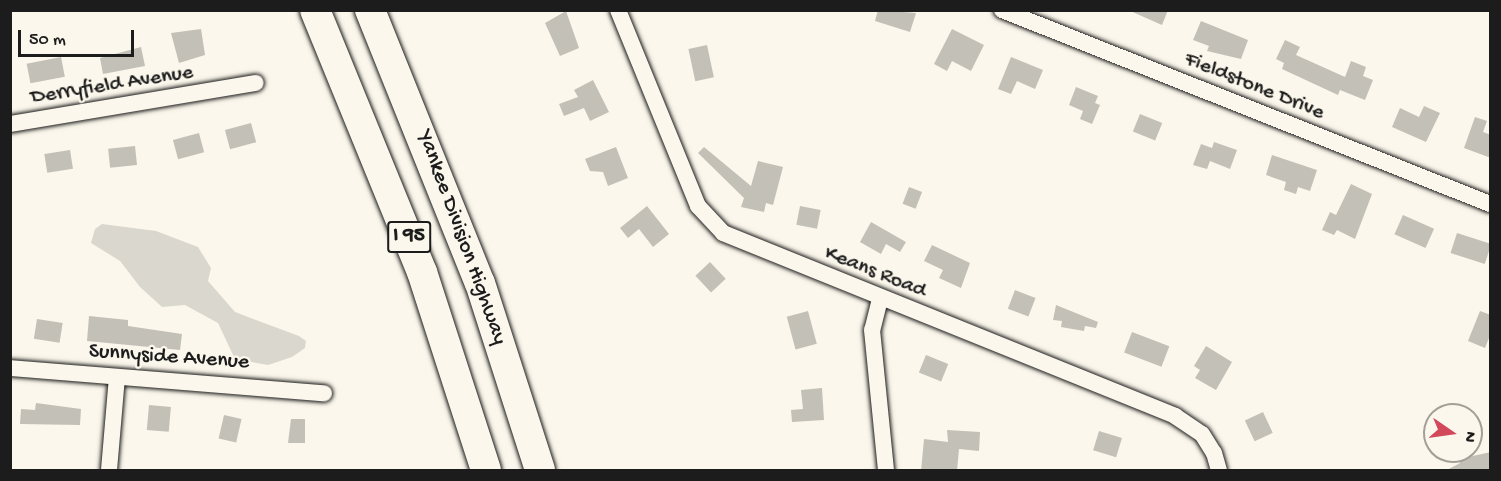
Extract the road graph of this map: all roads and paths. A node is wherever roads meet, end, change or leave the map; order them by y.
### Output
1 (315, 10) edge
2 (370, 10) edge
3 (618, 10) edge
4 (1002, 10) edge
5 (256, 83) dead end
6 (10, 124) edge
7 (1491, 204) edge
8 (880, 299) junction
9 (10, 368) edge
10 (117, 377) junction
11 (324, 393) dead end
12 (109, 471) edge
13 (486, 471) edge
14 (540, 471) edge
15 (886, 471) edge
16 (1219, 471) edge

1 - 13 highway, I 95
2 - 14 highway, Yankee Division Highway / I 95
3 - 8 street, Keans Road
4 - 7 street, Fieldstone Drive
5 - 6 street, Derryfield Avenue
8 - 15 street
8 - 16 street, Keans Road
9 - 10 street, Sunnyside Avenue
10 - 11 street, Sunnyside Avenue
10 - 12 street

